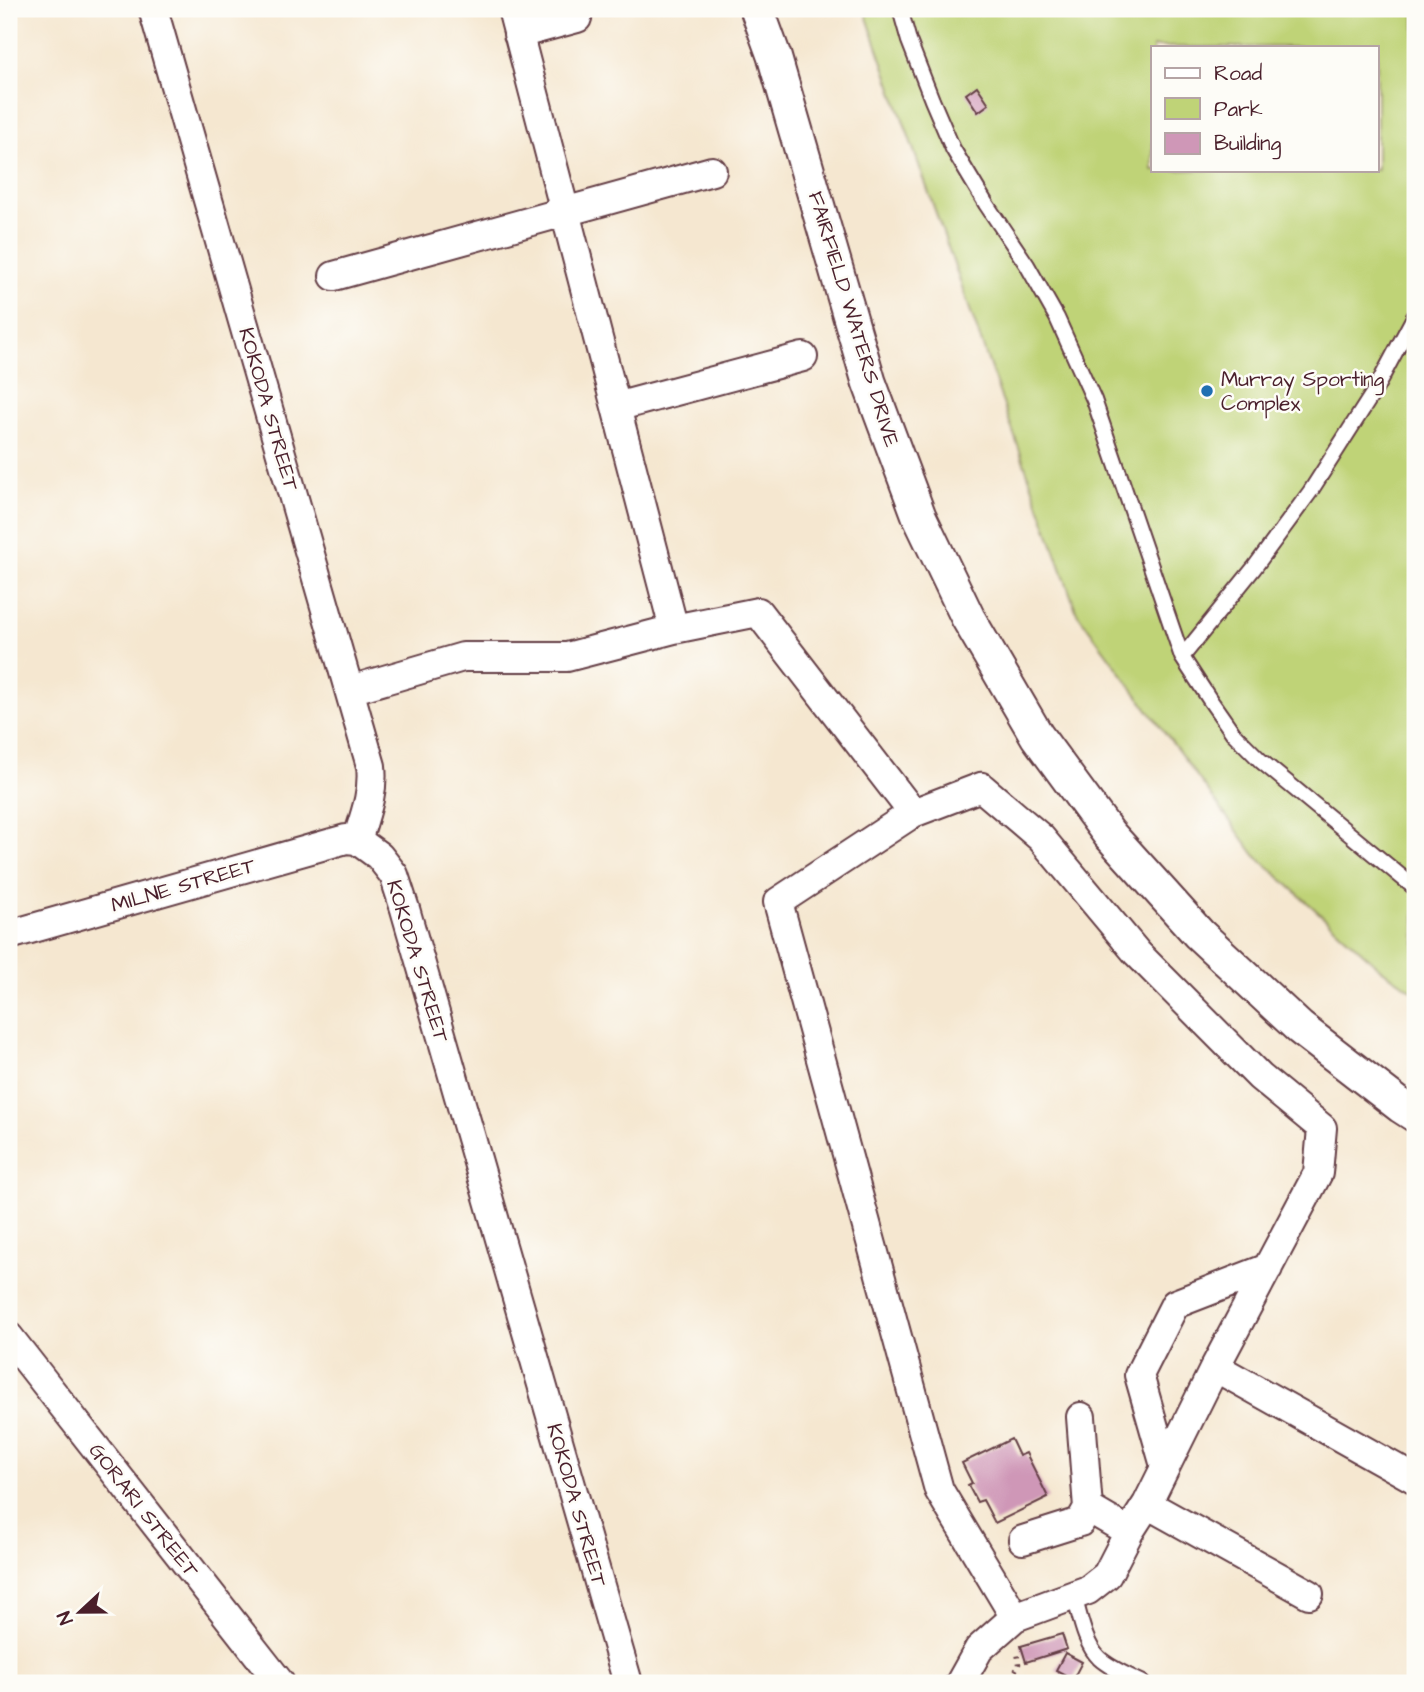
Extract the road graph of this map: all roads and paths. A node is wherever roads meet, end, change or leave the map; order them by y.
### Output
1 (153, 9) edge
2 (579, 9) edge
3 (757, 9) edge
4 (900, 9) edge
5 (515, 21) edge
6 (712, 172) dead end
7 (565, 213) junction
8 (334, 276) dead end
9 (1415, 315) edge
10 (803, 357) dead end
11 (616, 407) junction
12 (674, 628) junction
13 (1182, 657) junction
14 (350, 690) junction
15 (913, 813) junction
16 (357, 840) junction
17 (1415, 888) edge
18 (9, 935) edge
19 (1415, 1115) edge
20 (1268, 1268) junction
21 (9, 1336) edge
22 (1215, 1367) junction
23 (1081, 1417) dead end
24 (1165, 1466) junction
25 (1415, 1479) edge
26 (1147, 1504) junction
27 (1088, 1508) junction
28 (1129, 1532) junction
29 (1024, 1539) dead end
30 (1308, 1594) dead end
31 (1074, 1595) junction
32 (1015, 1616) junction
33 (280, 1683) edge
34 (628, 1683) edge
35 (960, 1683) edge
36 (1143, 1683) edge

1 - 14 street, KOKODA STREET
2 - 5 street
3 - 19 street, FAIRFIELD WATERS DRIVE
4 - 13 lane
5 - 7 street
6 - 7 street
7 - 8 street
7 - 11 street
9 - 13 lane
10 - 11 street
11 - 12 street
12 - 14 street
12 - 15 street
13 - 17 lane
14 - 16 street, KOKODA STREET
15 - 20 street
15 - 32 street
16 - 18 street, MILNE STREET
16 - 34 street, KOKODA STREET
20 - 22 street
20 - 24 street
21 - 33 street, GORARI STREET
22 - 24 street
22 - 25 street
23 - 27 street
24 - 26 street
26 - 28 street
26 - 30 street
27 - 28 street
27 - 29 street
28 - 31 street
31 - 32 street
31 - 36 lane
32 - 35 street

